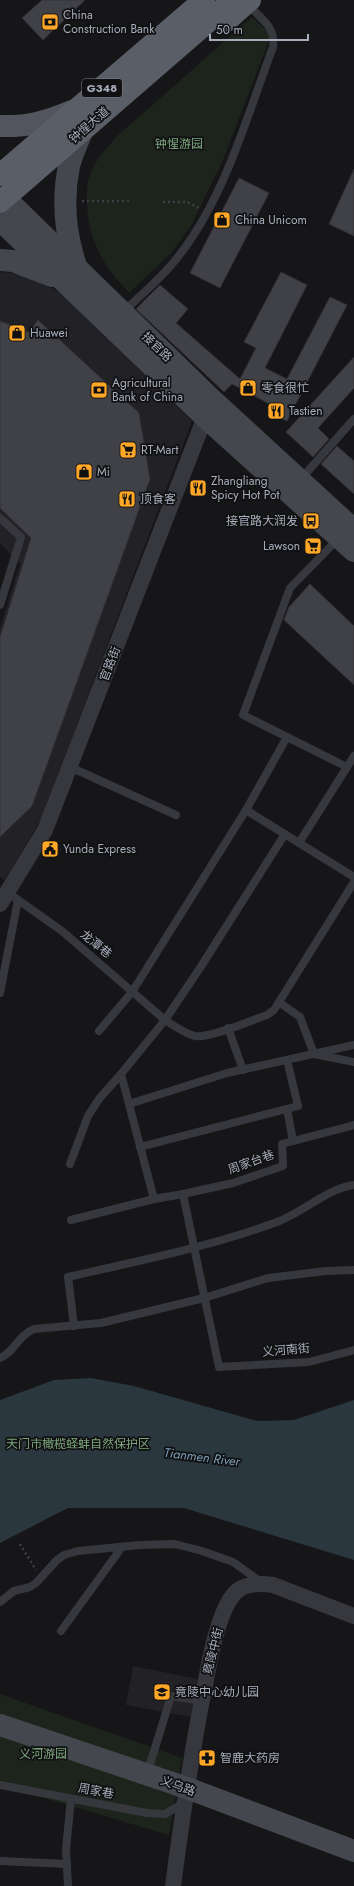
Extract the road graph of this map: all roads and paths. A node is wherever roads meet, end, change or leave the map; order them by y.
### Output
1 (184, 0) edge
2 (204, 0) edge
3 (243, 1) edge
4 (77, 109) junction
5 (0, 126) edge
6 (82, 131) junction
7 (0, 175) edge
8 (2, 198) edge
9 (65, 201) junction
10 (130, 201) dead end
11 (163, 202) dead end
12 (206, 212) junction
13 (0, 220) edge
14 (0, 260) edge
15 (71, 275) junction
16 (122, 313) junction
17 (205, 417) junction
18 (354, 419) edge
19 (300, 480) junction
20 (0, 518) edge
21 (349, 539) edge
22 (0, 605) edge
23 (287, 737) junction
24 (354, 756) edge
25 (70, 767) junction
26 (347, 767) junction
27 (246, 810) junction
28 (176, 815) dead end
29 (285, 834) junction
30 (299, 843) junction
31 (354, 877) edge
32 (354, 882) edge
33 (6, 896) edge
34 (132, 992) junction
35 (0, 993) edge
36 (280, 1003) junction
37 (165, 1020) junction
38 (228, 1028) junction
39 (99, 1031) dead end
40 (354, 1045) edge
41 (314, 1054) junction
42 (287, 1060) junction
43 (354, 1062) edge
44 (243, 1070) junction
45 (121, 1074) junction
46 (129, 1104) junction
47 (286, 1109) junction
48 (354, 1125) edge
49 (292, 1141) junction
50 (140, 1147) junction
51 (70, 1164) dead end
52 (354, 1185) edge
53 (183, 1194) junction
54 (154, 1199) junction
55 (71, 1220) dead end
56 (194, 1249) junction
57 (354, 1270) edge
58 (204, 1298) junction
59 (74, 1326) junction
60 (354, 1350) edge
61 (0, 1358) edge
62 (20, 1544) dead end
63 (122, 1546) junction
64 (262, 1583) junction
65 (22, 1589) junction
66 (0, 1602) edge
67 (354, 1616) edge
68 (61, 1631) dead end
69 (202, 1701) junction
70 (0, 1725) edge
71 (0, 1741) edge
72 (147, 1775) junction
73 (0, 1785) edge
74 (186, 1796) junction
75 (71, 1799) junction
76 (354, 1851) edge
77 (0, 1861) edge
78 (67, 1864) junction
79 (354, 1866) edge
80 (68, 1886) edge
81 (173, 1886) edge

1 - 4 highway
2 - 4 highway, 钟惺大道 / G348
3 - 6 highway, 钟惺大道
3 - 12 lane
4 - 5 main road
4 - 7 highway, 钟惺大道 / G348
6 - 8 highway, 钟惺大道
6 - 9 main road
8 - 15 main road, 接官路
9 - 10 path
9 - 15 main road
11 - 12 path
12 - 16 lane
13 - 15 main road, 接官路
14 - 15 main road
15 - 16 main road, 接官路
15 - 17 main road, 接官路
16 - 19 main road, 接官路
17 - 21 main road, 接官路
17 - 25 street, 官路街
18 - 19 lane
19 - 21 main road, 接官路
20 - 22 lane
21 - 23 lane
23 - 26 lane
23 - 27 lane
24 - 26 lane
25 - 28 lane
25 - 33 street, 官路街
26 - 30 lane
27 - 29 lane
27 - 34 lane
29 - 30 lane
29 - 37 lane
30 - 31 lane
32 - 36 lane, 龙潭巷
33 - 34 lane, 龙潭巷
33 - 35 lane
34 - 37 lane, 龙潭巷
34 - 39 lane
36 - 38 lane, 龙潭巷
36 - 41 lane
37 - 38 lane, 龙潭巷
37 - 45 lane
38 - 44 lane
40 - 41 lane
41 - 42 lane
41 - 43 lane
42 - 44 lane
42 - 47 lane
44 - 46 lane
45 - 46 lane
45 - 51 lane
46 - 50 lane
47 - 49 lane
47 - 50 lane
48 - 49 lane
49 - 53 lane, 周家台巷
50 - 54 lane
52 - 56 lane
53 - 54 lane
53 - 56 lane
54 - 55 lane
56 - 58 lane
56 - 59 lane
57 - 58 lane
58 - 59 lane
58 - 60 lane, 义河南街
59 - 61 lane
62 - 65 path
63 - 64 lane
63 - 65 lane
63 - 68 lane
64 - 67 street, 竟陵中街
64 - 69 street, 竟陵中街
65 - 66 lane
69 - 72 lane
69 - 74 street, 竟陵中街
70 - 72 main road, 义乌路
71 - 74 main road, 义乌路
72 - 74 main road, 义乌路
73 - 75 lane, 周家巷
74 - 75 lane, 周家巷
74 - 76 main road, 义乌路
74 - 79 main road, 义乌路
74 - 81 street, 竟陵中街
75 - 78 lane
77 - 78 lane
78 - 80 lane

